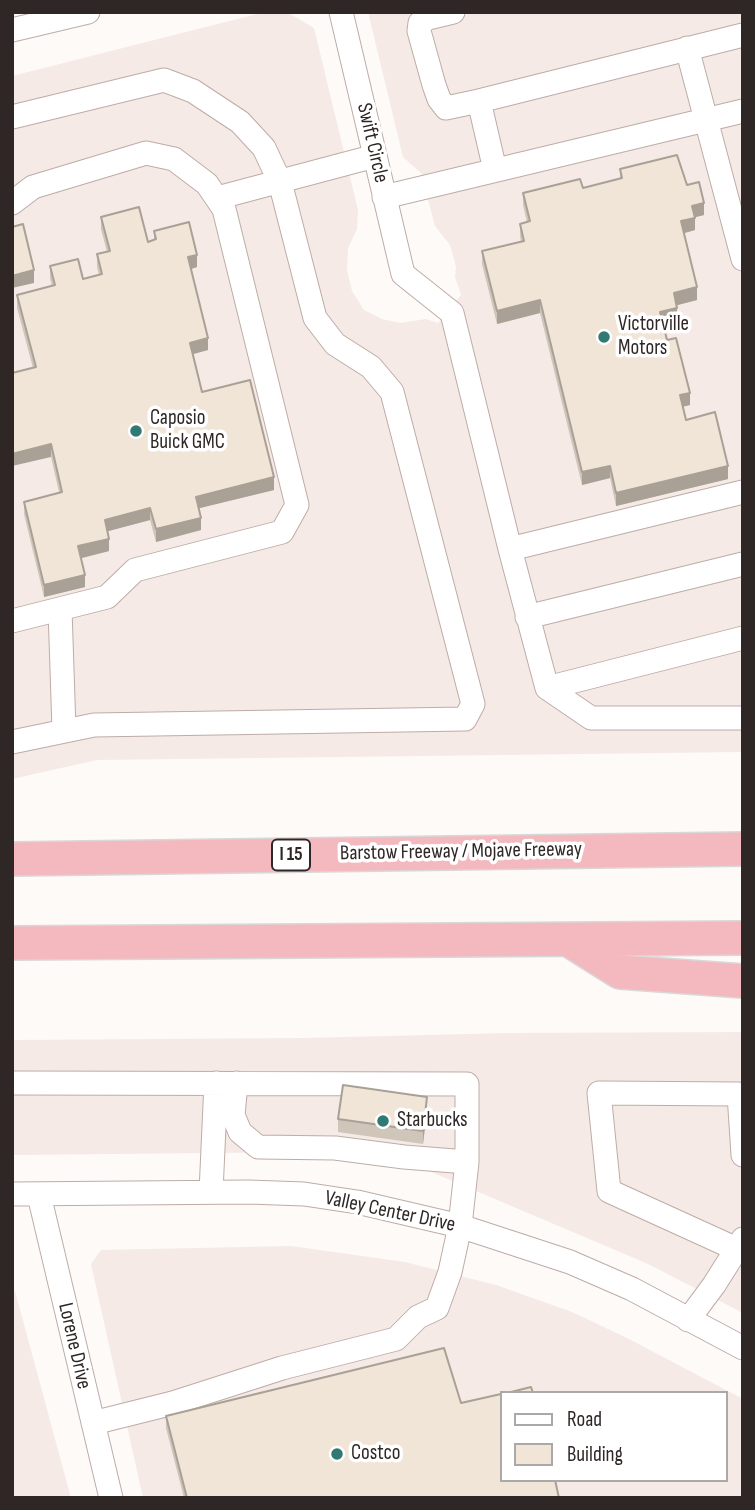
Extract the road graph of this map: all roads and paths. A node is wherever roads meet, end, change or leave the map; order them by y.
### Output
1 (88, 12) edge
2 (341, 12) edge
3 (453, 12) edge
4 (12, 30) edge
5 (743, 35) edge
6 (687, 48) junction
7 (479, 101) junction
8 (743, 111) edge
9 (12, 117) edge
10 (708, 120) junction
11 (375, 156) junction
12 (495, 170) junction
13 (280, 182) junction
14 (384, 197) junction
15 (217, 198) junction
16 (12, 203) edge
17 (743, 259) edge
18 (743, 492) edge
19 (510, 550) junction
20 (743, 564) edge
21 (60, 609) junction
22 (527, 617) junction
23 (12, 621) edge
24 (743, 638) edge
25 (547, 688) junction
26 (743, 718) edge
27 (64, 730) junction
28 (12, 741) edge
29 (743, 837) edge
30 (743, 849) edge
31 (571, 851) junction
32 (12, 859) edge
33 (743, 938) edge
34 (569, 940) junction
35 (12, 943) edge
36 (743, 981) edge
37 (12, 1083) edge
38 (226, 1083) junction
39 (743, 1155) edge
40 (467, 1162) junction
41 (211, 1192) junction
42 (12, 1194) edge
43 (39, 1195) junction
44 (460, 1226) junction
45 (740, 1247) edge
46 (688, 1320) junction
47 (743, 1348) edge
48 (93, 1423) junction
49 (111, 1498) edge

1 - 4 street
2 - 11 street, Swift Circle
3 - 7 street
5 - 6 street
6 - 7 street
6 - 10 street
7 - 12 street
8 - 10 street
9 - 13 street
10 - 12 street
10 - 17 street
11 - 13 street
11 - 14 street, Swift Circle
12 - 14 street
13 - 15 street
13 - 27 street
14 - 19 street, Swift Circle
15 - 16 street
15 - 21 street
18 - 19 street
19 - 22 street
20 - 22 street
21 - 23 street
21 - 27 street
22 - 25 street
24 - 25 street
25 - 26 street
27 - 28 street
29 - 31 highway
30 - 31 highway, Barstow Freeway / Mojave Freeway / I 15
31 - 32 highway, Barstow Freeway / Mojave Freeway / I 15
33 - 34 highway
34 - 35 highway
34 - 36 highway
37 - 38 street
38 - 40 street
38 - 40 street
38 - 41 street
39 - 45 street
40 - 44 street
41 - 43 street, Valley Center Drive
41 - 44 street, Valley Center Drive
42 - 43 street, Valley Center Drive
43 - 48 street, Lorene Drive
44 - 46 street, Valley Center Drive
44 - 48 street
45 - 46 street
46 - 47 street, Valley Center Drive
48 - 49 street, Lorene Drive

